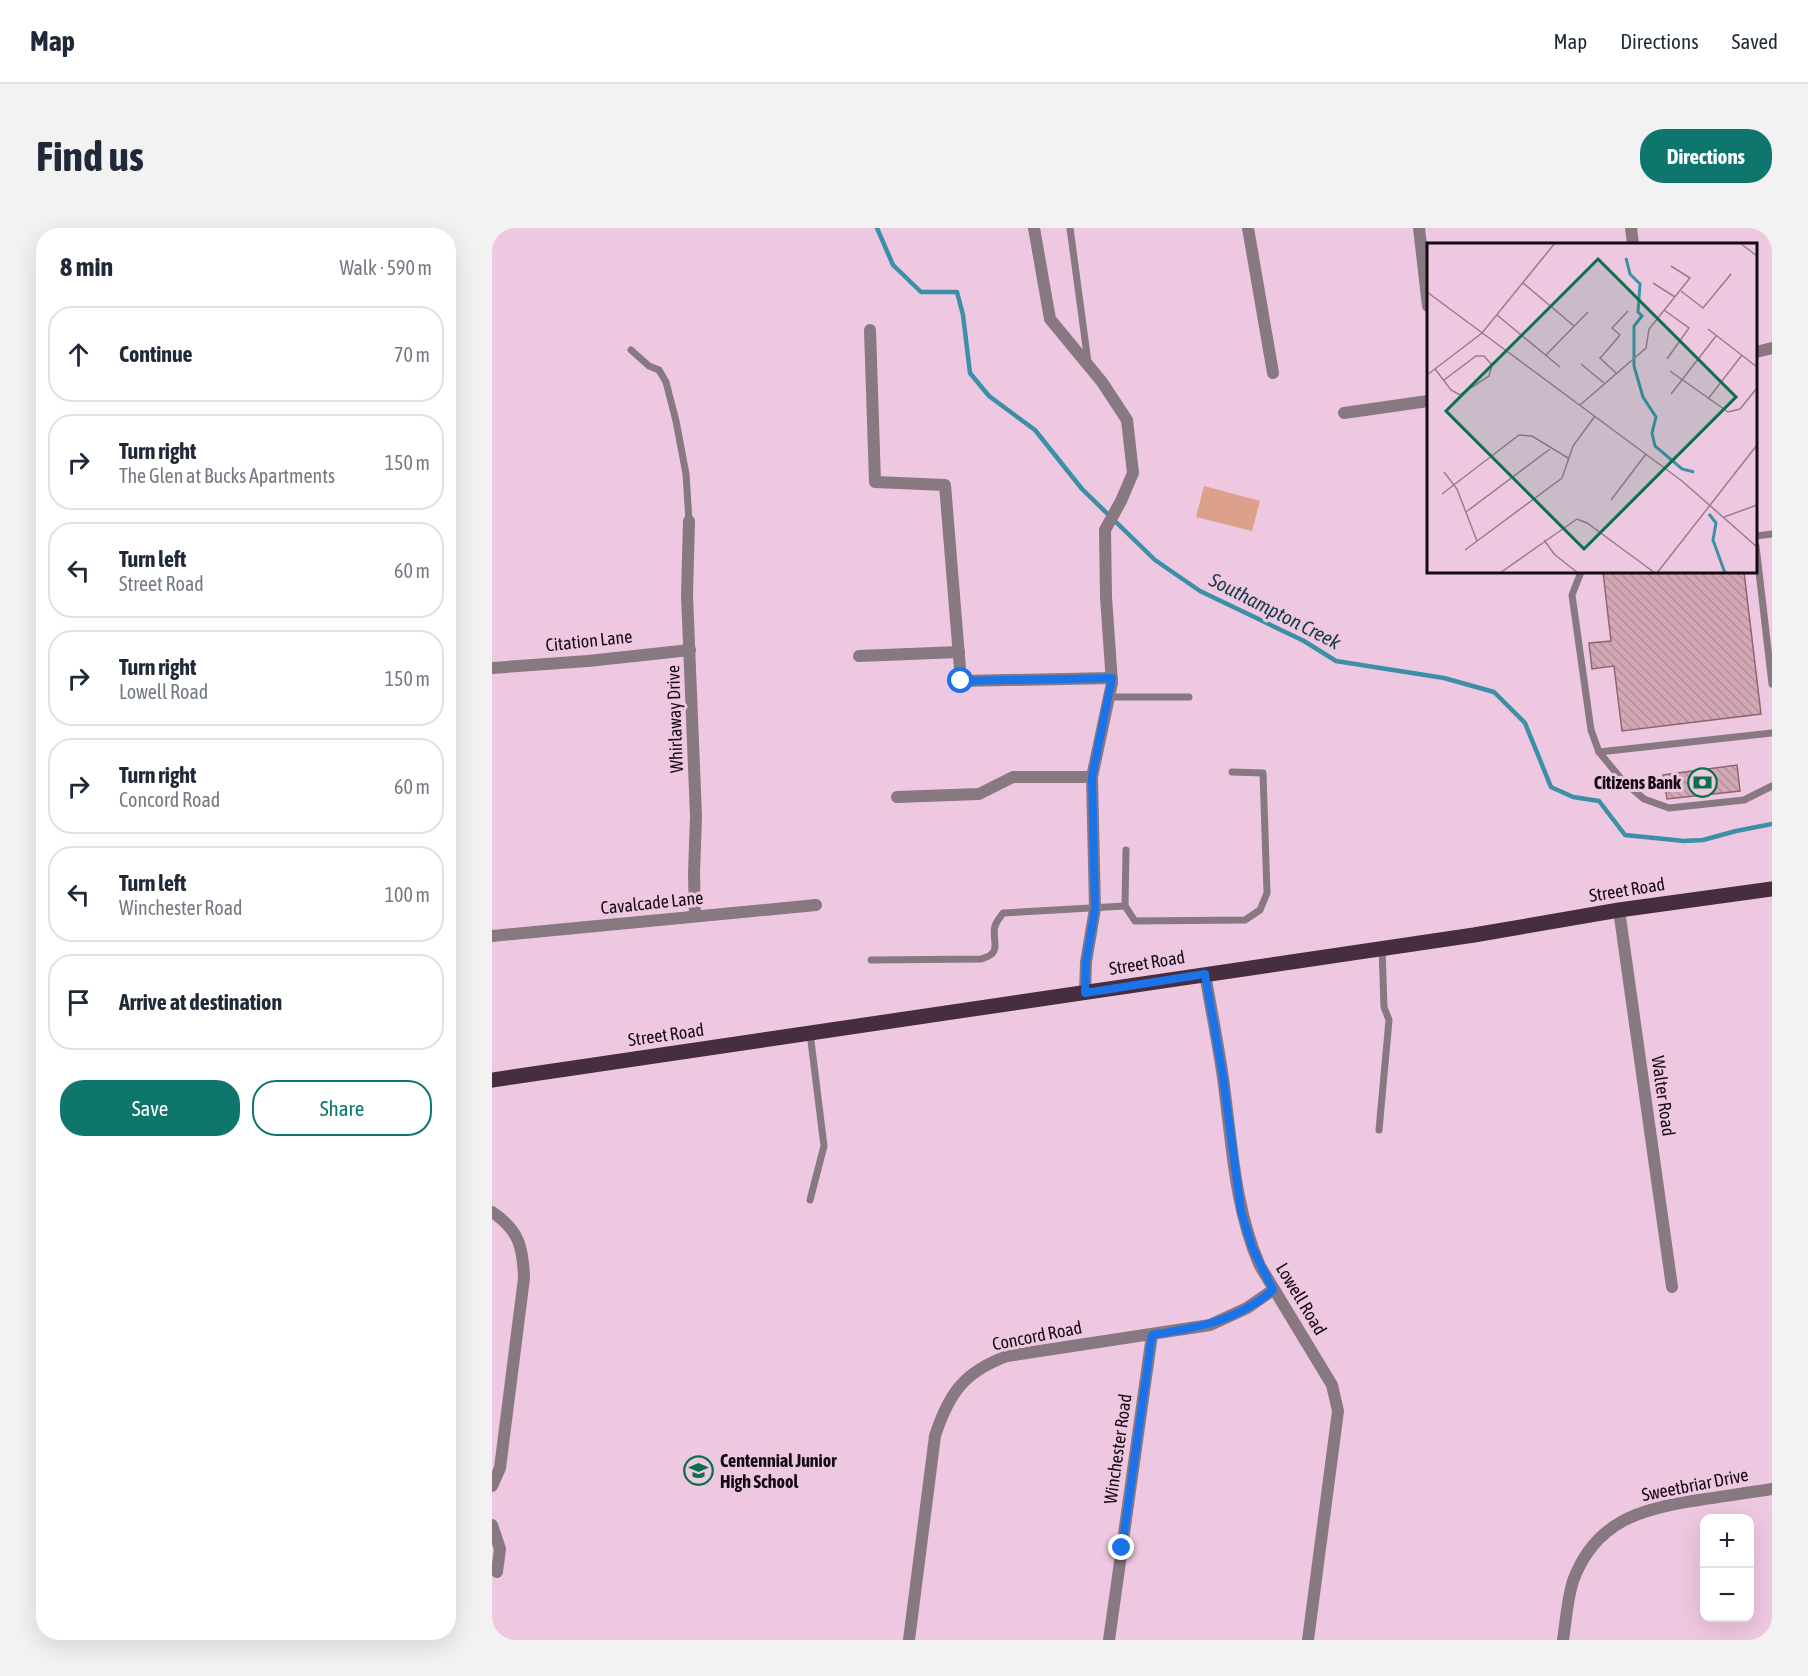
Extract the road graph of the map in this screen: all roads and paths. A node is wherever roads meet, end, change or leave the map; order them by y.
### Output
1 (1034, 228) edge
2 (1070, 228) edge
3 (1248, 228) edge
4 (1419, 228) edge
5 (1631, 228) edge
6 (1633, 243) edge
7 (1427, 297) edge
8 (870, 330) dead end
9 (1772, 348) edge
10 (631, 350) dead end
11 (1757, 352) edge
12 (1088, 365) junction
13 (1273, 373) dead end
14 (1427, 401) edge
15 (1344, 413) dead end
16 (689, 521) joint
17 (1772, 534) edge
18 (1757, 536) edge
19 (1757, 562) edge
20 (1581, 573) edge
21 (690, 650) junction
22 (959, 652) junction
23 (859, 656) dead end
24 (492, 668) edge
25 (1112, 678) junction
26 (1772, 684) edge
27 (1109, 697) junction
28 (1189, 697) dead end
29 (1772, 733) edge
30 (1599, 752) junction
31 (1232, 772) dead end
32 (1092, 777) junction
33 (1772, 786) edge
34 (897, 797) dead end
35 (1126, 849) dead end
36 (1772, 889) edge
37 (816, 905) dead end
38 (1125, 906) junction
39 (1095, 909) junction
40 (1619, 910) junction
41 (695, 916) junction
42 (492, 936) edge
43 (1382, 948) junction
44 (872, 960) dead end
45 (1205, 974) junction
46 (1085, 993) junction
47 (810, 1033) junction
48 (492, 1080) edge
49 (1379, 1130) dead end
50 (810, 1200) dead end
51 (492, 1212) edge
52 (1672, 1287) dead end
53 (1273, 1290) junction
54 (1152, 1335) junction
55 (492, 1486) edge
56 (1772, 1489) edge
57 (492, 1525) edge
58 (497, 1572) dead end
59 (909, 1640) edge
60 (1109, 1640) edge
61 (1308, 1640) edge
62 (1563, 1640) edge

1 - 12 street
2 - 12 lane
3 - 13 street
4 - 7 street
5 - 6 street
8 - 22 street
9 - 11 street
10 - 16 lane
12 - 25 street
14 - 15 street
16 - 21 street, Whirlaway Drive
17 - 18 lane
19 - 26 lane
20 - 30 lane
21 - 24 street, Citation Lane
21 - 41 street, Whirlaway Drive
22 - 23 street
22 - 25 street
25 - 27 street
27 - 28 lane
27 - 32 street
29 - 30 lane
30 - 33 lane
31 - 38 lane
32 - 34 street
32 - 39 street
35 - 38 lane
36 - 40 main road, Street Road
37 - 41 street, Cavalcade Lane
38 - 39 lane
39 - 44 lane
39 - 46 street
40 - 43 main road, Street Road
40 - 52 street, Walter Road
41 - 42 street, Cavalcade Lane
43 - 45 main road, Street Road
43 - 49 lane
45 - 46 main road, Street Road
45 - 53 street, Lowell Road
46 - 47 main road, Street Road
47 - 48 main road, Street Road
47 - 50 lane
51 - 55 street
53 - 54 street, Concord Road
53 - 61 street, Lowell Road
54 - 59 street, Concord Road
54 - 60 street, Winchester Road
56 - 62 street, Sweetbriar Drive
57 - 58 street

